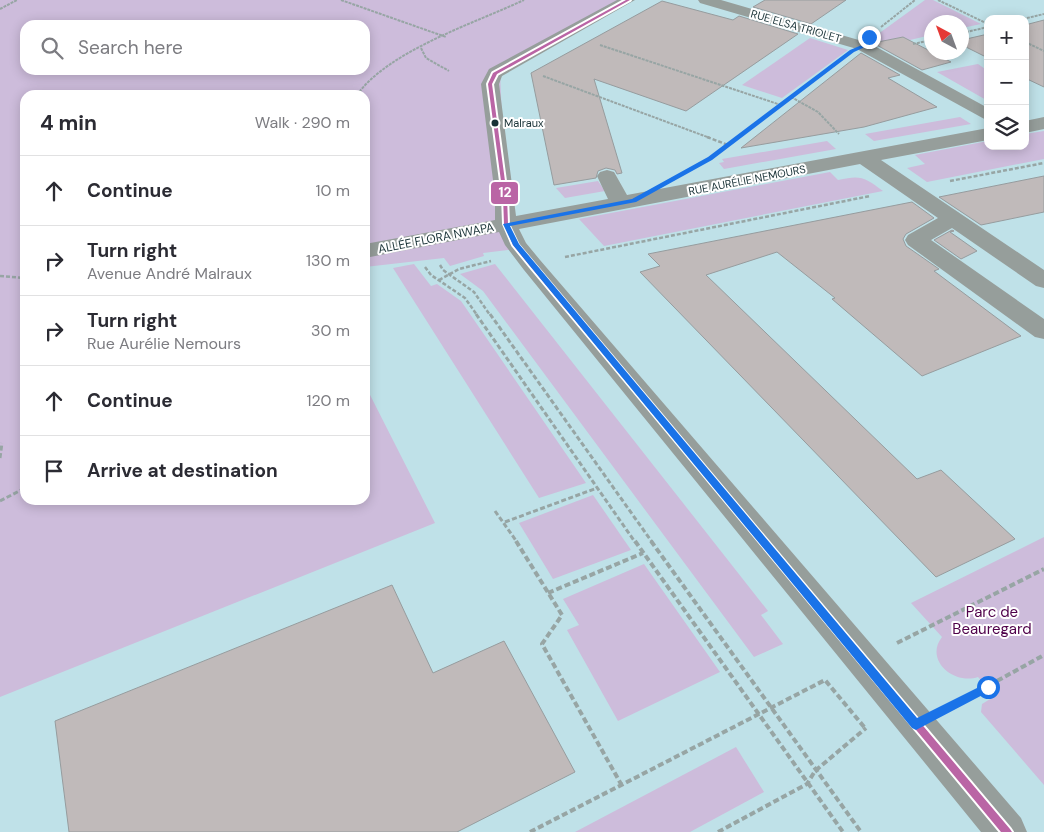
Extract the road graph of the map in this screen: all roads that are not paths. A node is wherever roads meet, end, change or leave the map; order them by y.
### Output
1 (628, 0) edge
2 (705, 0) edge
3 (984, 114) edge
4 (1044, 123) edge
5 (1029, 126) edge
6 (984, 135) edge
7 (865, 158) junction
8 (608, 176) dead end
9 (621, 203) junction
10 (952, 219) junction
11 (518, 245) junction
12 (370, 251) edge
13 (1044, 281) edge
14 (1044, 331) edge
15 (1007, 832) edge

1 - 11 street
2 - 3 street, RUE ELSA TRIOLET
4 - 5 street
6 - 7 street, RUE AURÉLIE NEMOURS
7 - 9 street, RUE AURÉLIE NEMOURS
7 - 10 street
8 - 9 street
9 - 11 street, RUE AURÉLIE NEMOURS
10 - 13 street
10 - 14 street
11 - 12 street, ALLÉE FLORA NWAPA
11 - 15 street

